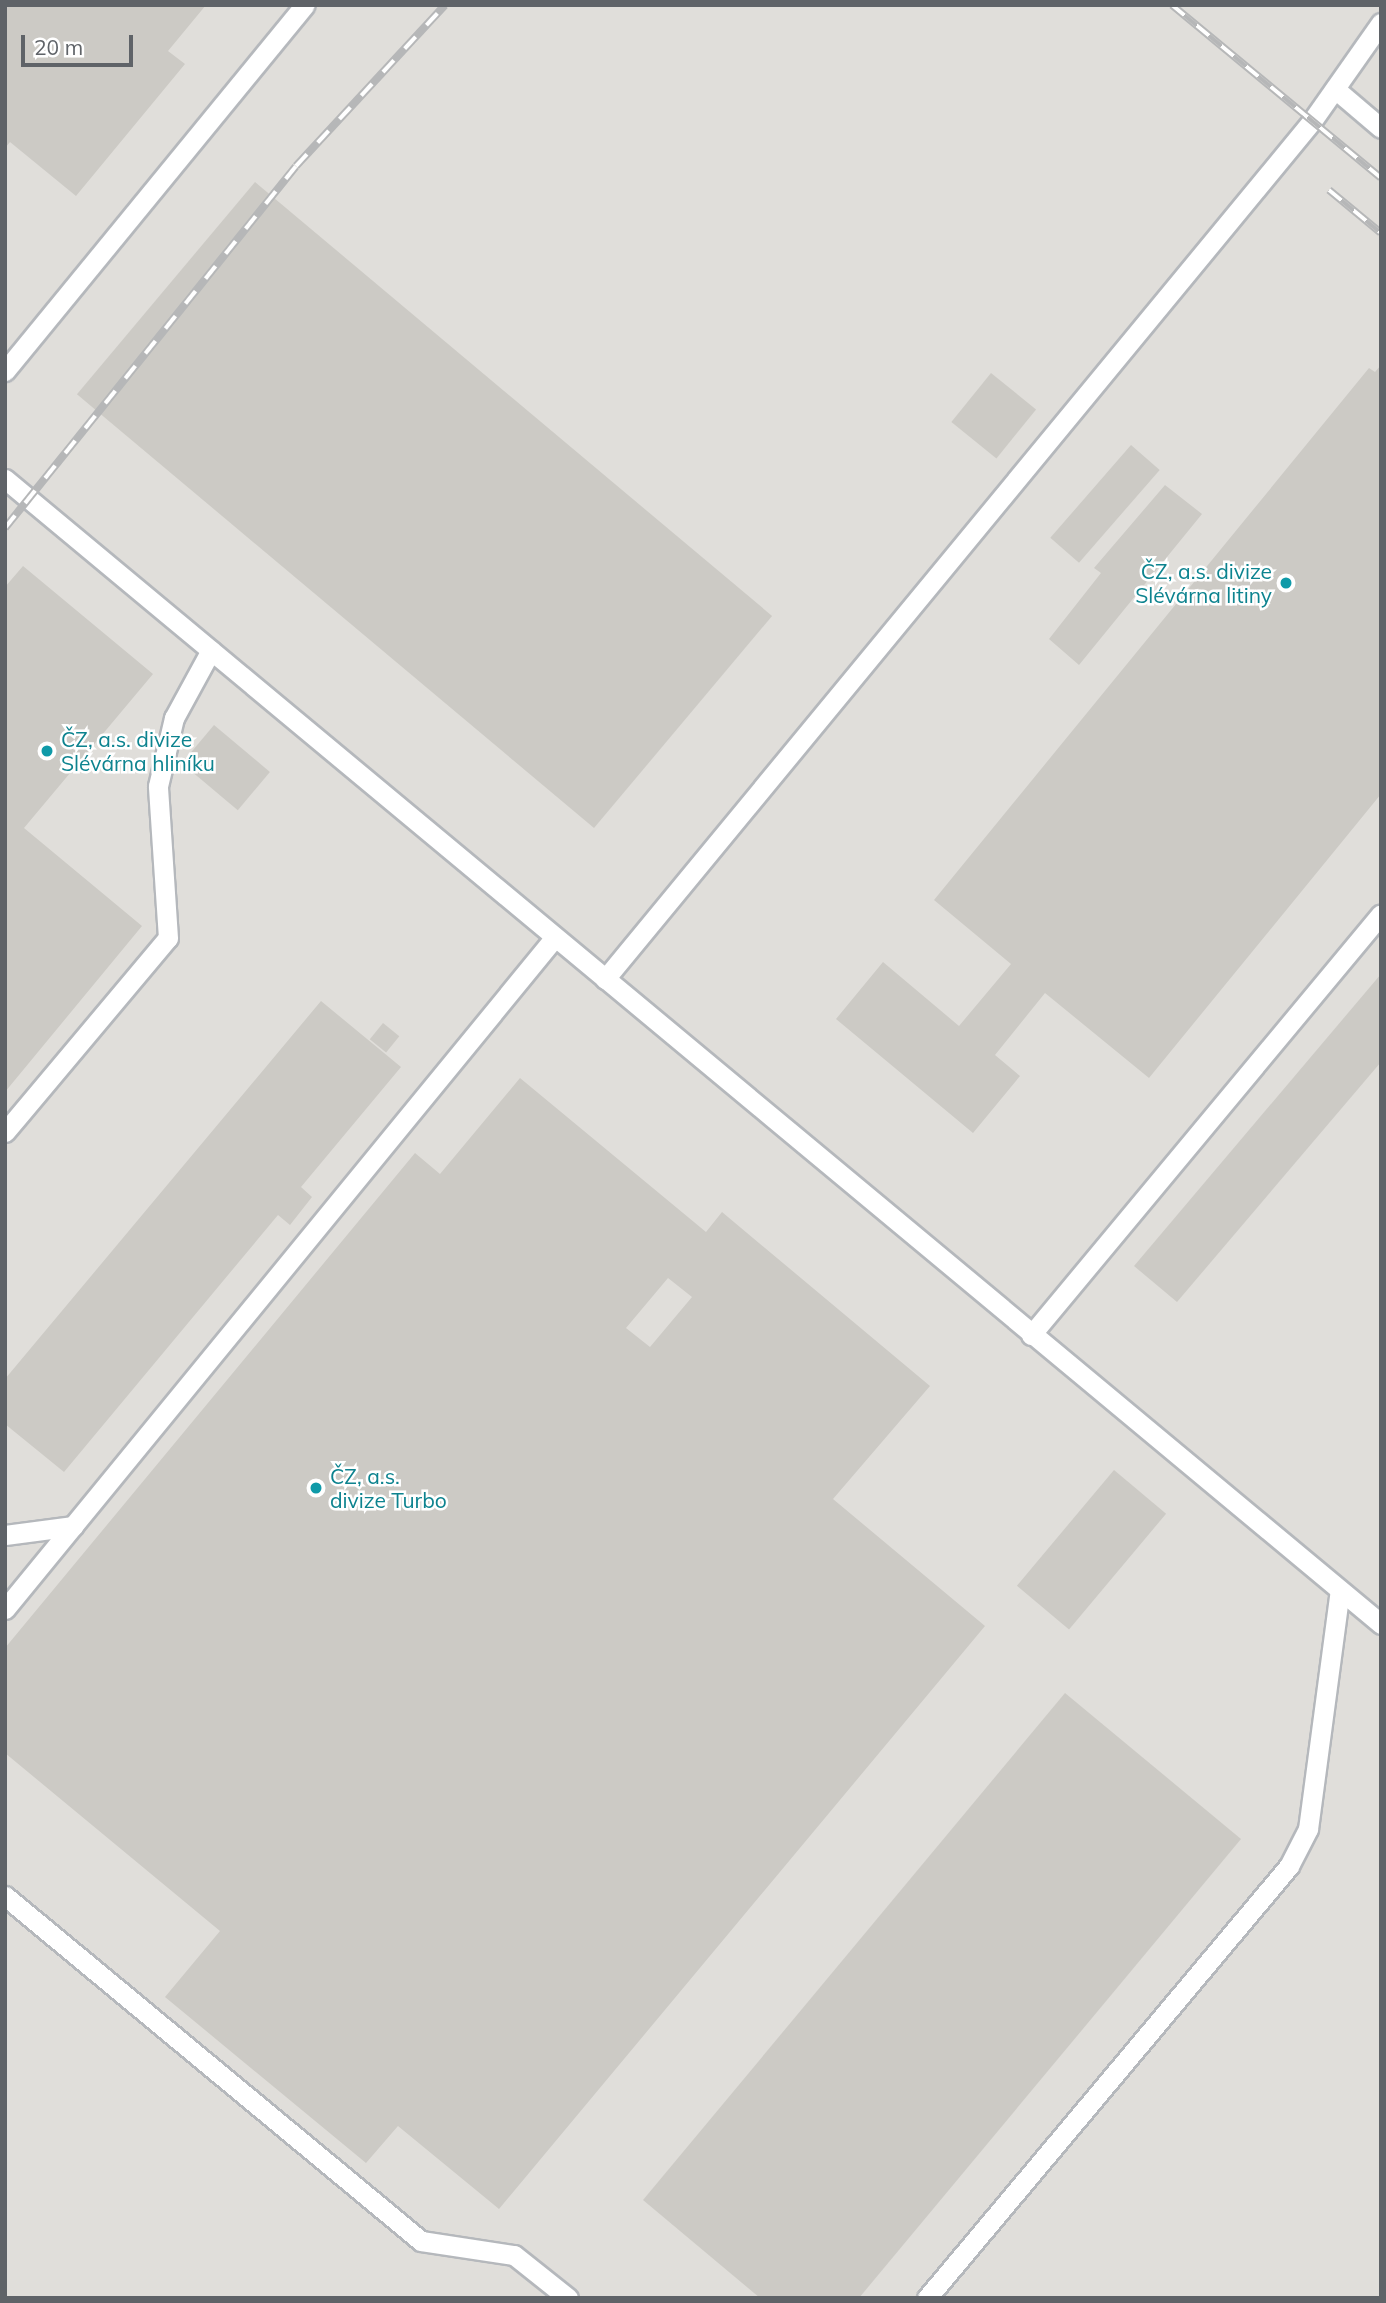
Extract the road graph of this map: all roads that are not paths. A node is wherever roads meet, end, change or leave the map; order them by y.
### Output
1 (305, 5) edge
2 (1381, 23) edge
3 (1335, 89) junction
4 (1381, 128) edge
5 (5, 370) edge
6 (5, 479) edge
7 (211, 650) junction
8 (1381, 914) edge
9 (555, 937) junction
10 (605, 979) junction
11 (5, 1132) edge
12 (1031, 1335) junction
13 (74, 1525) junction
14 (5, 1535) edge
15 (1340, 1590) junction
16 (5, 1609) edge
17 (1381, 1624) edge
18 (5, 1896) edge
19 (568, 2298) edge
20 (927, 2298) edge

1 - 5 lane
2 - 3 lane
3 - 4 lane
3 - 10 lane
6 - 7 lane
7 - 9 lane
7 - 11 lane
8 - 12 lane
9 - 10 lane
9 - 13 lane
10 - 12 lane
12 - 15 lane
13 - 14 lane
13 - 16 lane
15 - 17 lane
15 - 20 lane
18 - 19 lane

